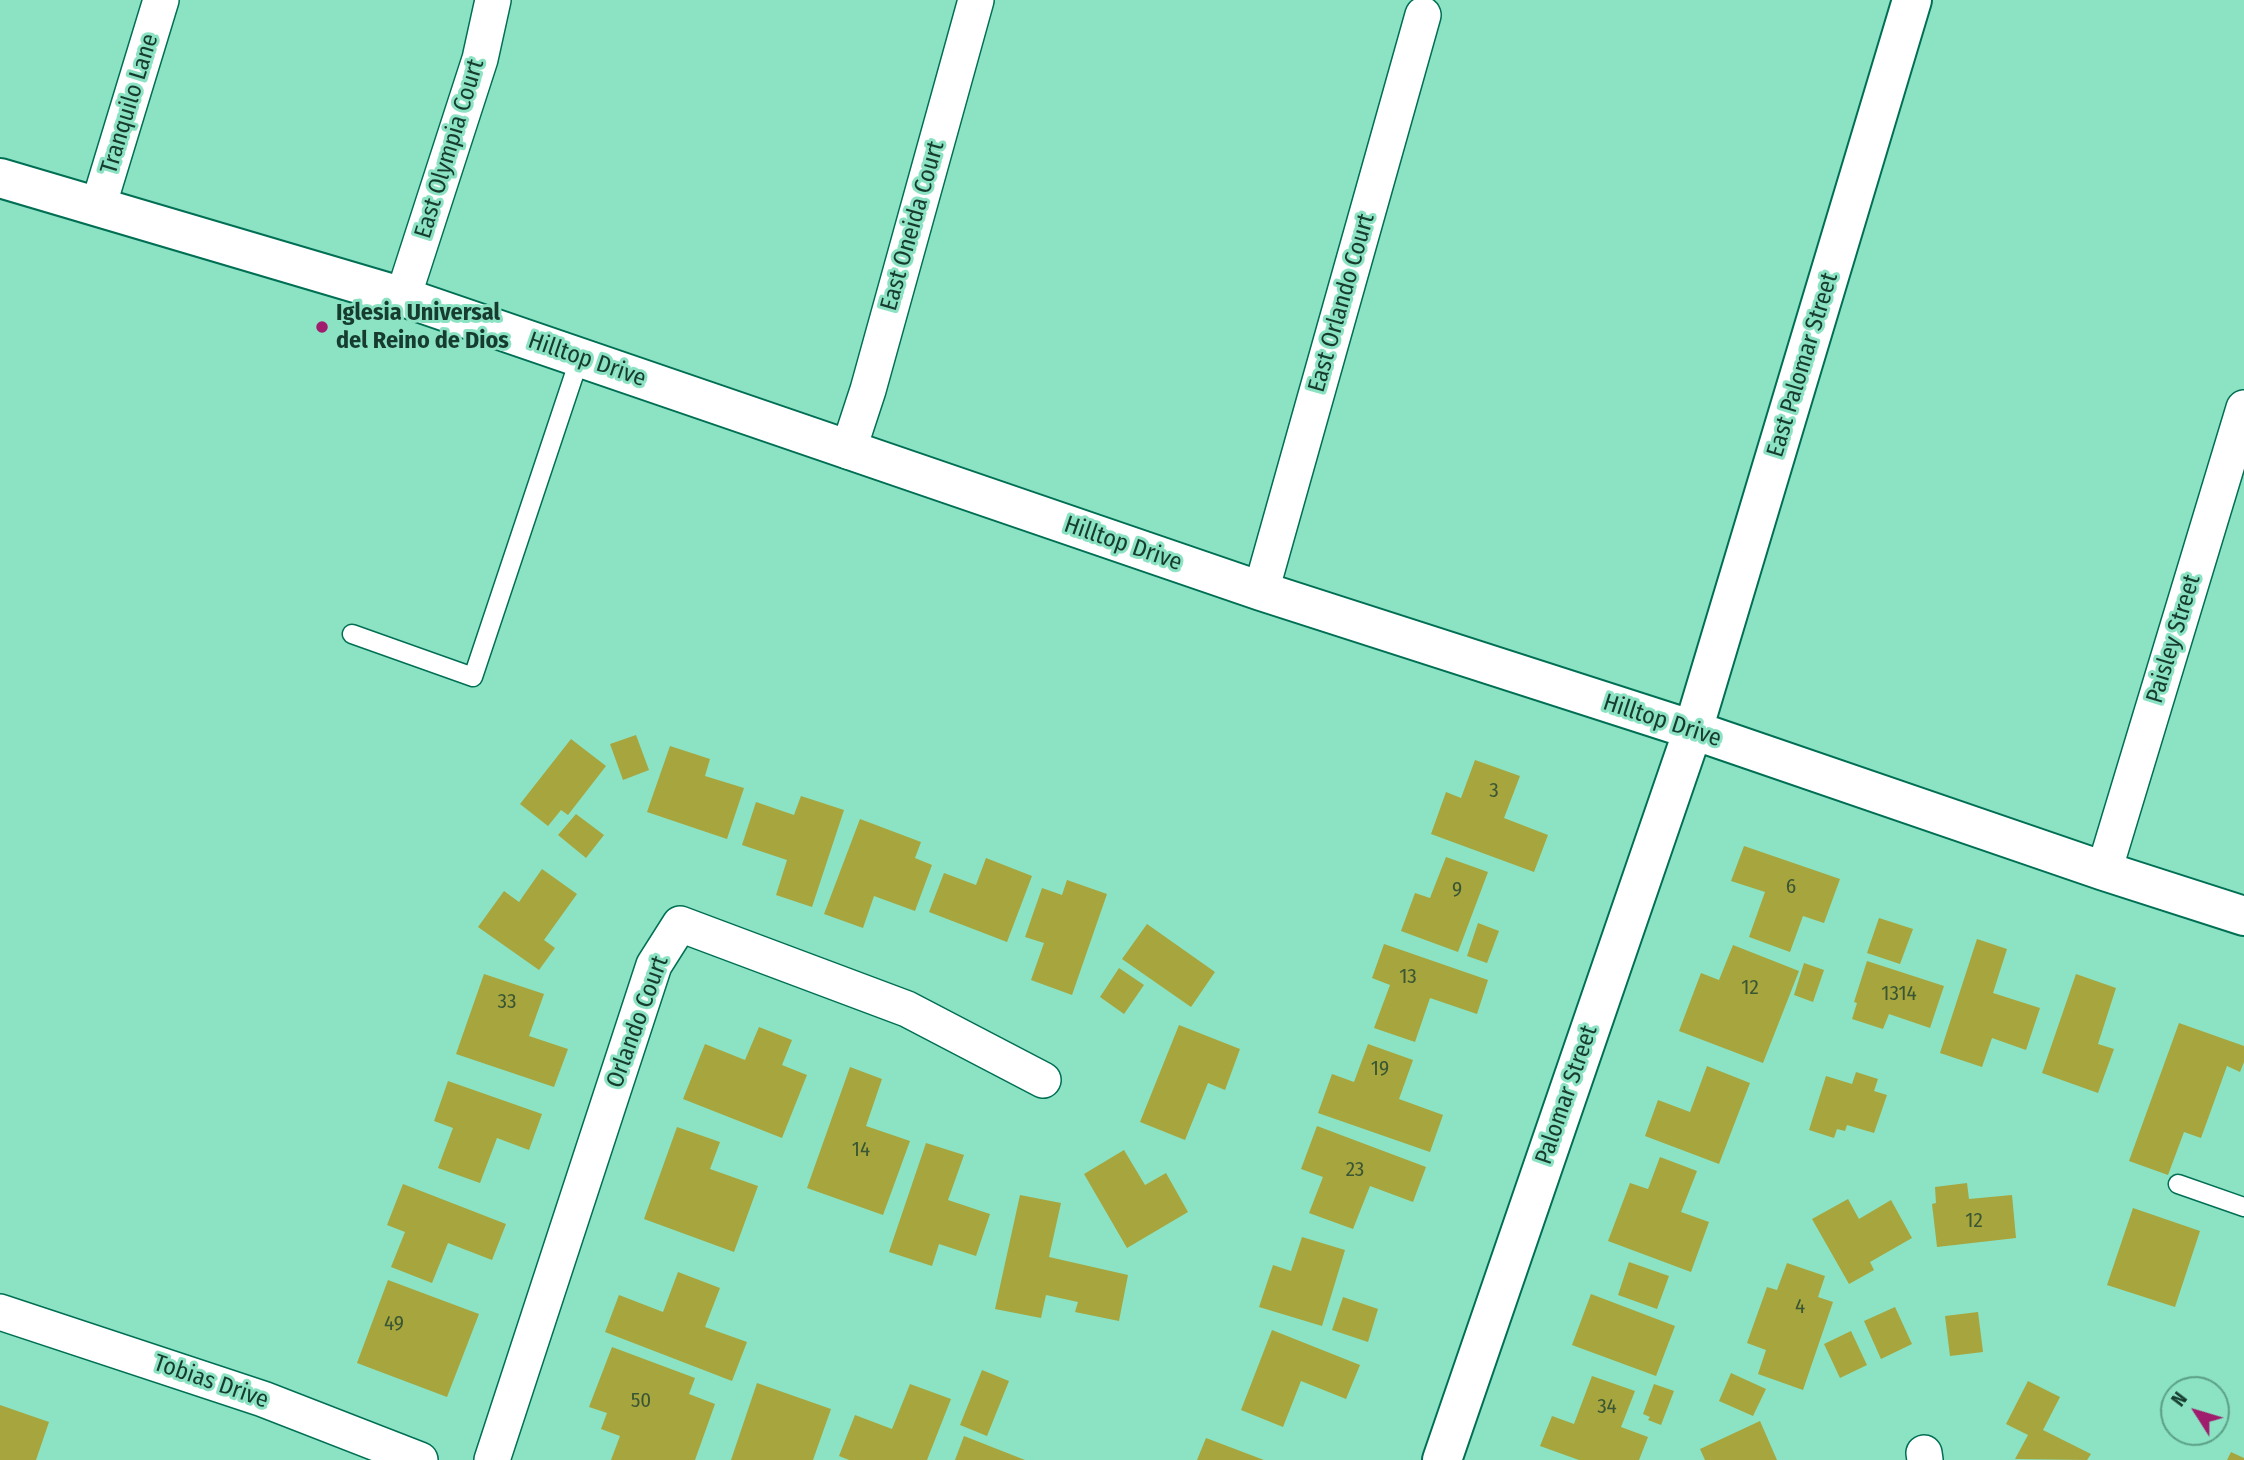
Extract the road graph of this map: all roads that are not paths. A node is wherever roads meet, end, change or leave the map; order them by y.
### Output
1 (161, 0) edge
2 (493, 0) edge
3 (976, 0) edge
4 (1912, 0) edge
5 (1423, 15) dead end
6 (0, 178) edge
7 (98, 207) junction
8 (403, 297) junction
9 (580, 357) junction
10 (2244, 408) edge
11 (848, 451) junction
12 (1261, 591) junction
13 (352, 634) dead end
14 (1693, 730) junction
15 (2104, 871) junction
16 (2244, 916) edge
17 (1043, 1080) dead end
18 (2178, 1184) dead end
19 (2244, 1207) edge
20 (0, 1312) edge
21 (419, 1460) edge
22 (492, 1460) edge
23 (1442, 1460) edge

1 - 7 street, Tranquilo Lane
2 - 8 street, East Olympia Court
3 - 11 street, East Oneida Court
4 - 14 main road, East Palomar Street
5 - 12 street, East Orlando Court
6 - 7 main road, Hilltop Drive
7 - 8 main road, Hilltop Drive
8 - 9 main road, Hilltop Drive
9 - 11 main road, Hilltop Drive
9 - 13 lane
10 - 15 street, Paisley Street
11 - 12 main road, Hilltop Drive
12 - 14 main road, Hilltop Drive
14 - 15 main road, Hilltop Drive
14 - 23 main road, Palomar Street
15 - 16 main road, Hilltop Drive
17 - 22 street, Orlando Court
18 - 19 lane
20 - 21 street, Tobias Drive

